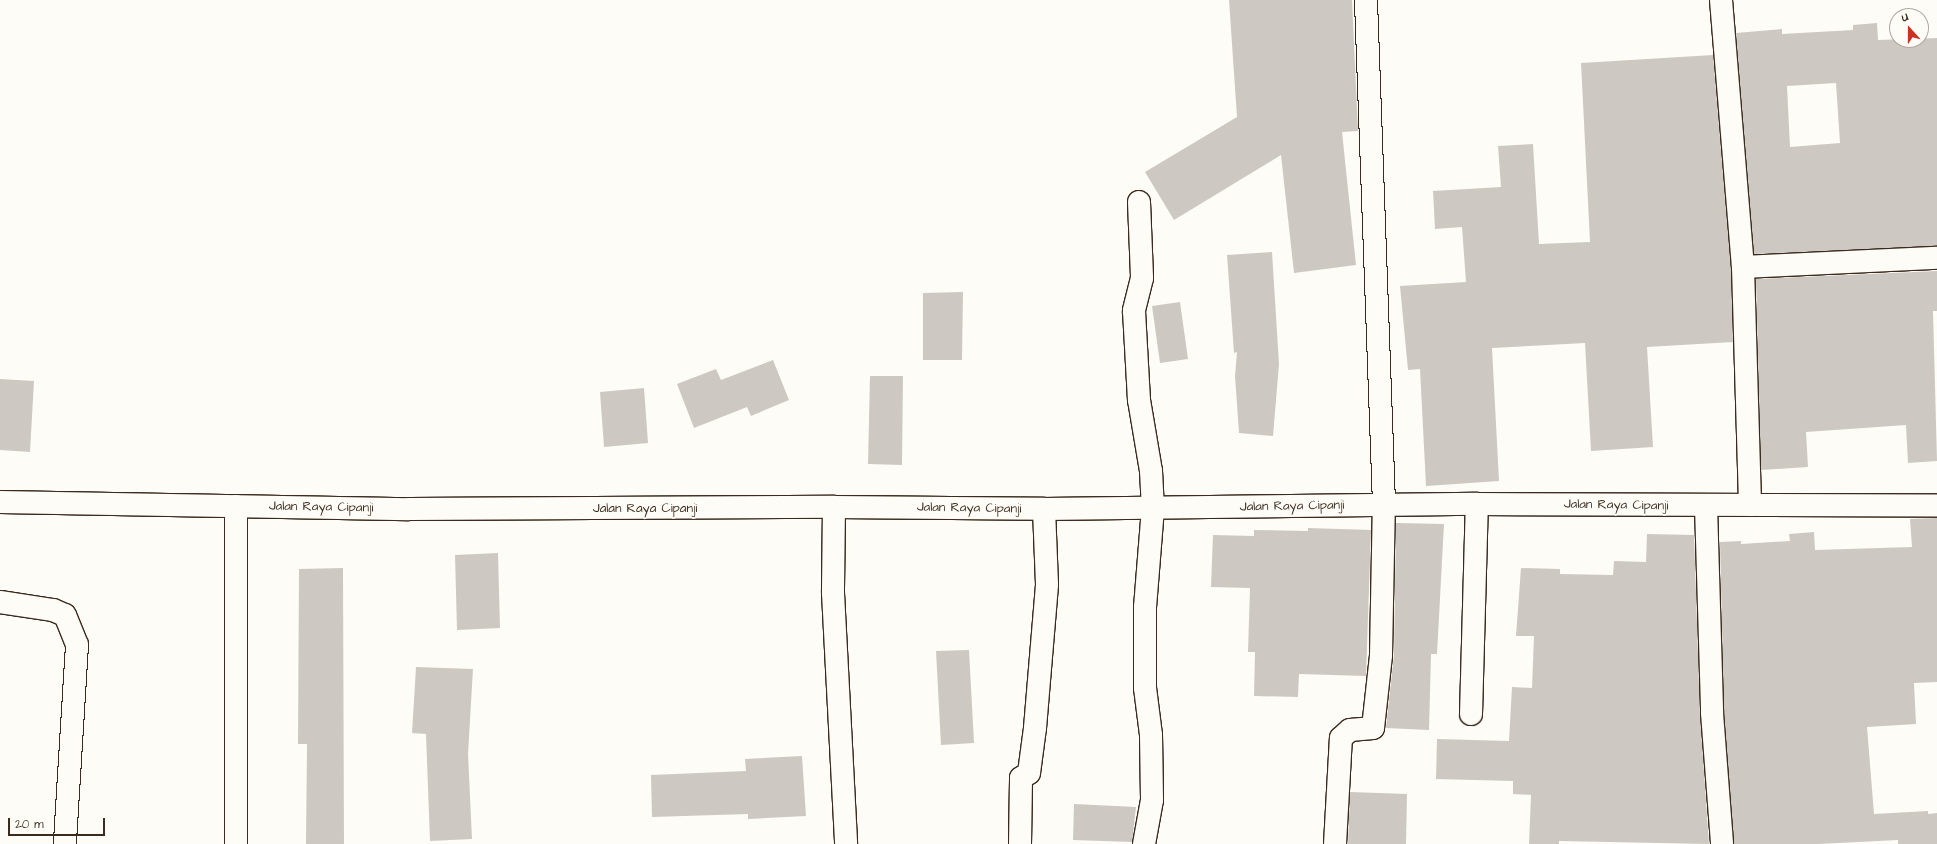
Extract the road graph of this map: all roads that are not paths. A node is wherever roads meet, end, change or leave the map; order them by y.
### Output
1 (1366, 0) edge
2 (1721, 0) edge
3 (1139, 202) dead end
4 (1937, 258) edge
5 (1743, 268) junction
6 (0, 502) edge
7 (1384, 504) junction
8 (1477, 504) junction
9 (1750, 505) junction
10 (236, 506) junction
11 (1706, 506) junction
12 (1937, 506) edge
13 (834, 507) junction
14 (1153, 508) junction
15 (1044, 509) junction
16 (0, 602) edge
17 (1471, 714) dead end
18 (65, 844) edge
19 (236, 844) edge
20 (846, 844) edge
21 (1020, 844) edge
22 (1144, 844) edge
23 (1335, 844) edge
24 (1722, 844) edge

1 - 7 street
2 - 5 street
3 - 14 street
4 - 5 street
5 - 9 street
6 - 10 street, Jalan Raya Cipanji
7 - 8 street, Jalan Raya Cipanji
7 - 14 street, Jalan Raya Cipanji
7 - 23 street
8 - 11 street, Jalan Raya Cipanji
8 - 17 street
9 - 11 street, Jalan Raya Cipanji
9 - 12 street, Jalan Raya Cipanji
10 - 13 street, Jalan Raya Cipanji
10 - 19 street
11 - 24 street
13 - 15 street, Jalan Raya Cipanji
13 - 20 street
14 - 15 street, Jalan Raya Cipanji
14 - 22 street
15 - 21 street
16 - 18 street

